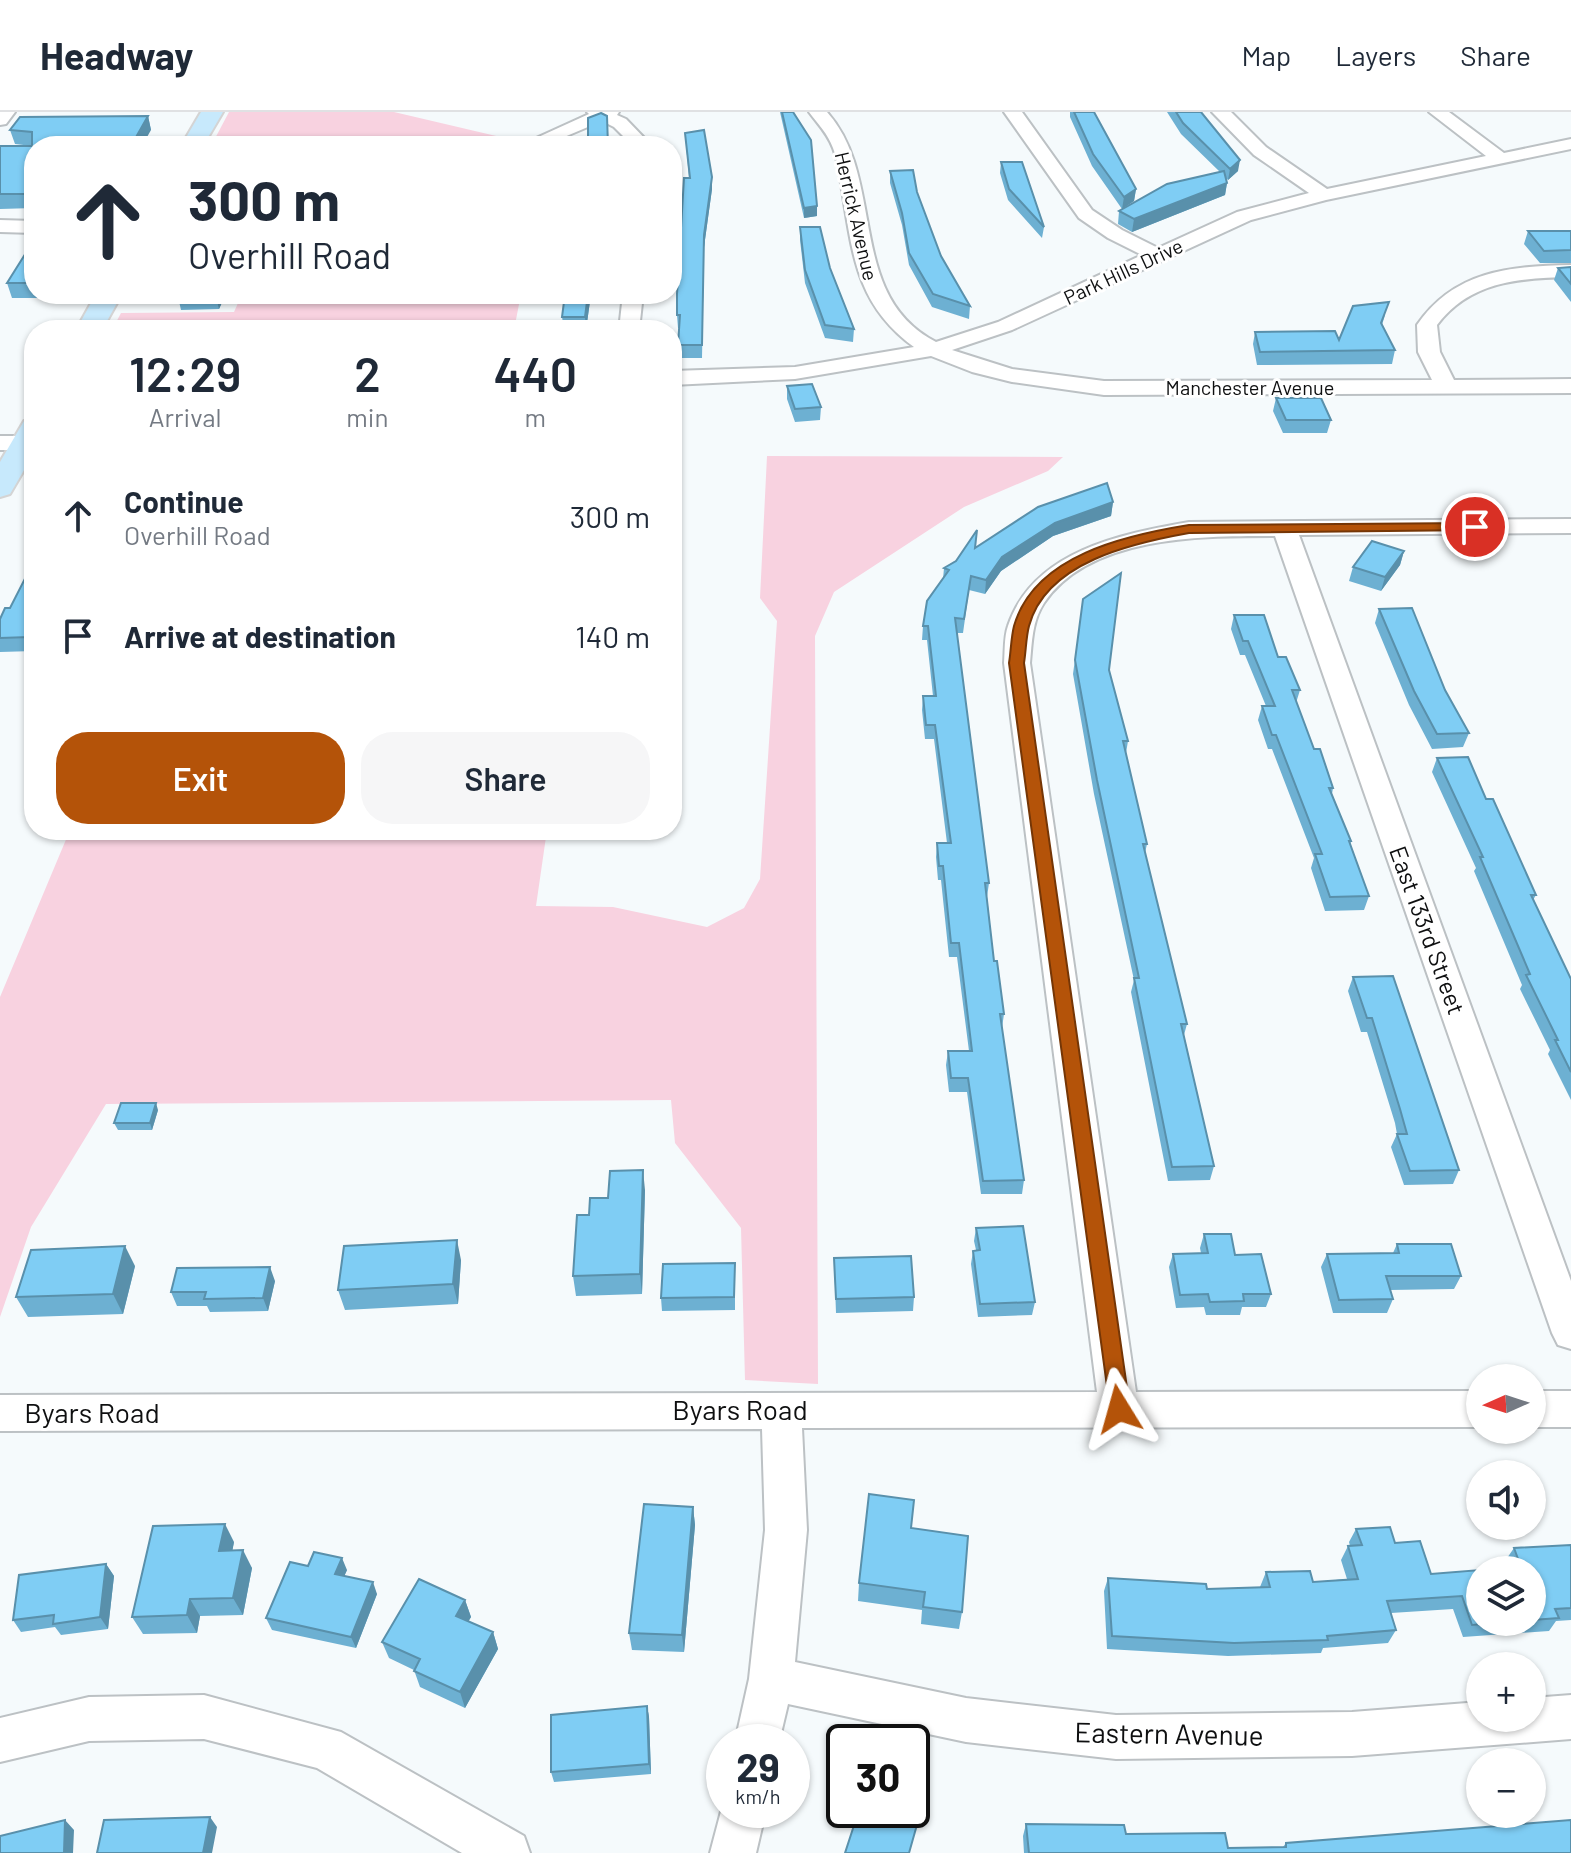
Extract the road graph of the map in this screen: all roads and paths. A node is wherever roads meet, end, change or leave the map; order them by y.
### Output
1 (6, 112) edge
2 (212, 112) edge
3 (818, 112) edge
4 (1013, 112) edge
5 (1221, 112) edge
6 (1438, 112) edge
7 (603, 113) edge
8 (0, 120) edge
9 (198, 136) edge
10 (550, 136) edge
11 (635, 136) edge
12 (1571, 144) edge
13 (1501, 159) junction
14 (1324, 195) junction
15 (1157, 255) junction
16 (1571, 271) edge
17 (934, 349) junction
18 (682, 378) edge
19 (1446, 386) junction
20 (1571, 386) edge
21 (23, 439) edge
22 (0, 488) edge
23 (1571, 526) edge
24 (1284, 528) junction
25 (1571, 1333) edge
26 (781, 1409) junction
27 (1119, 1409) junction
28 (1466, 1409) edge
29 (1546, 1409) edge
30 (1571, 1409) edge
31 (0, 1413) edge
32 (771, 1679) junction
33 (1571, 1717) edge
34 (761, 1724) edge
35 (0, 1740) edge
36 (739, 1828) edge
37 (507, 1853) edge
38 (733, 1853) edge

1 - 8 street
2 - 9 main road
3 - 17 street, Herrick Avenue
4 - 15 street
5 - 14 street
6 - 13 street
7 - 10 street
7 - 11 street
12 - 13 street, Park Hills Drive
13 - 14 street, Park Hills Drive
14 - 15 street, Park Hills Drive
15 - 17 street, Park Hills Drive
16 - 19 street
17 - 18 street, Park Hills Drive
17 - 19 street, Manchester Avenue
19 - 20 street, Manchester Avenue
21 - 22 main road
23 - 24 street
24 - 25 street, East 133rd Street
24 - 27 street
26 - 27 street, Byars Road
26 - 31 street, Byars Road
26 - 32 street
27 - 28 street, Byars Road
29 - 30 street
32 - 33 street, Eastern Avenue
32 - 34 street
35 - 37 street
36 - 38 street

